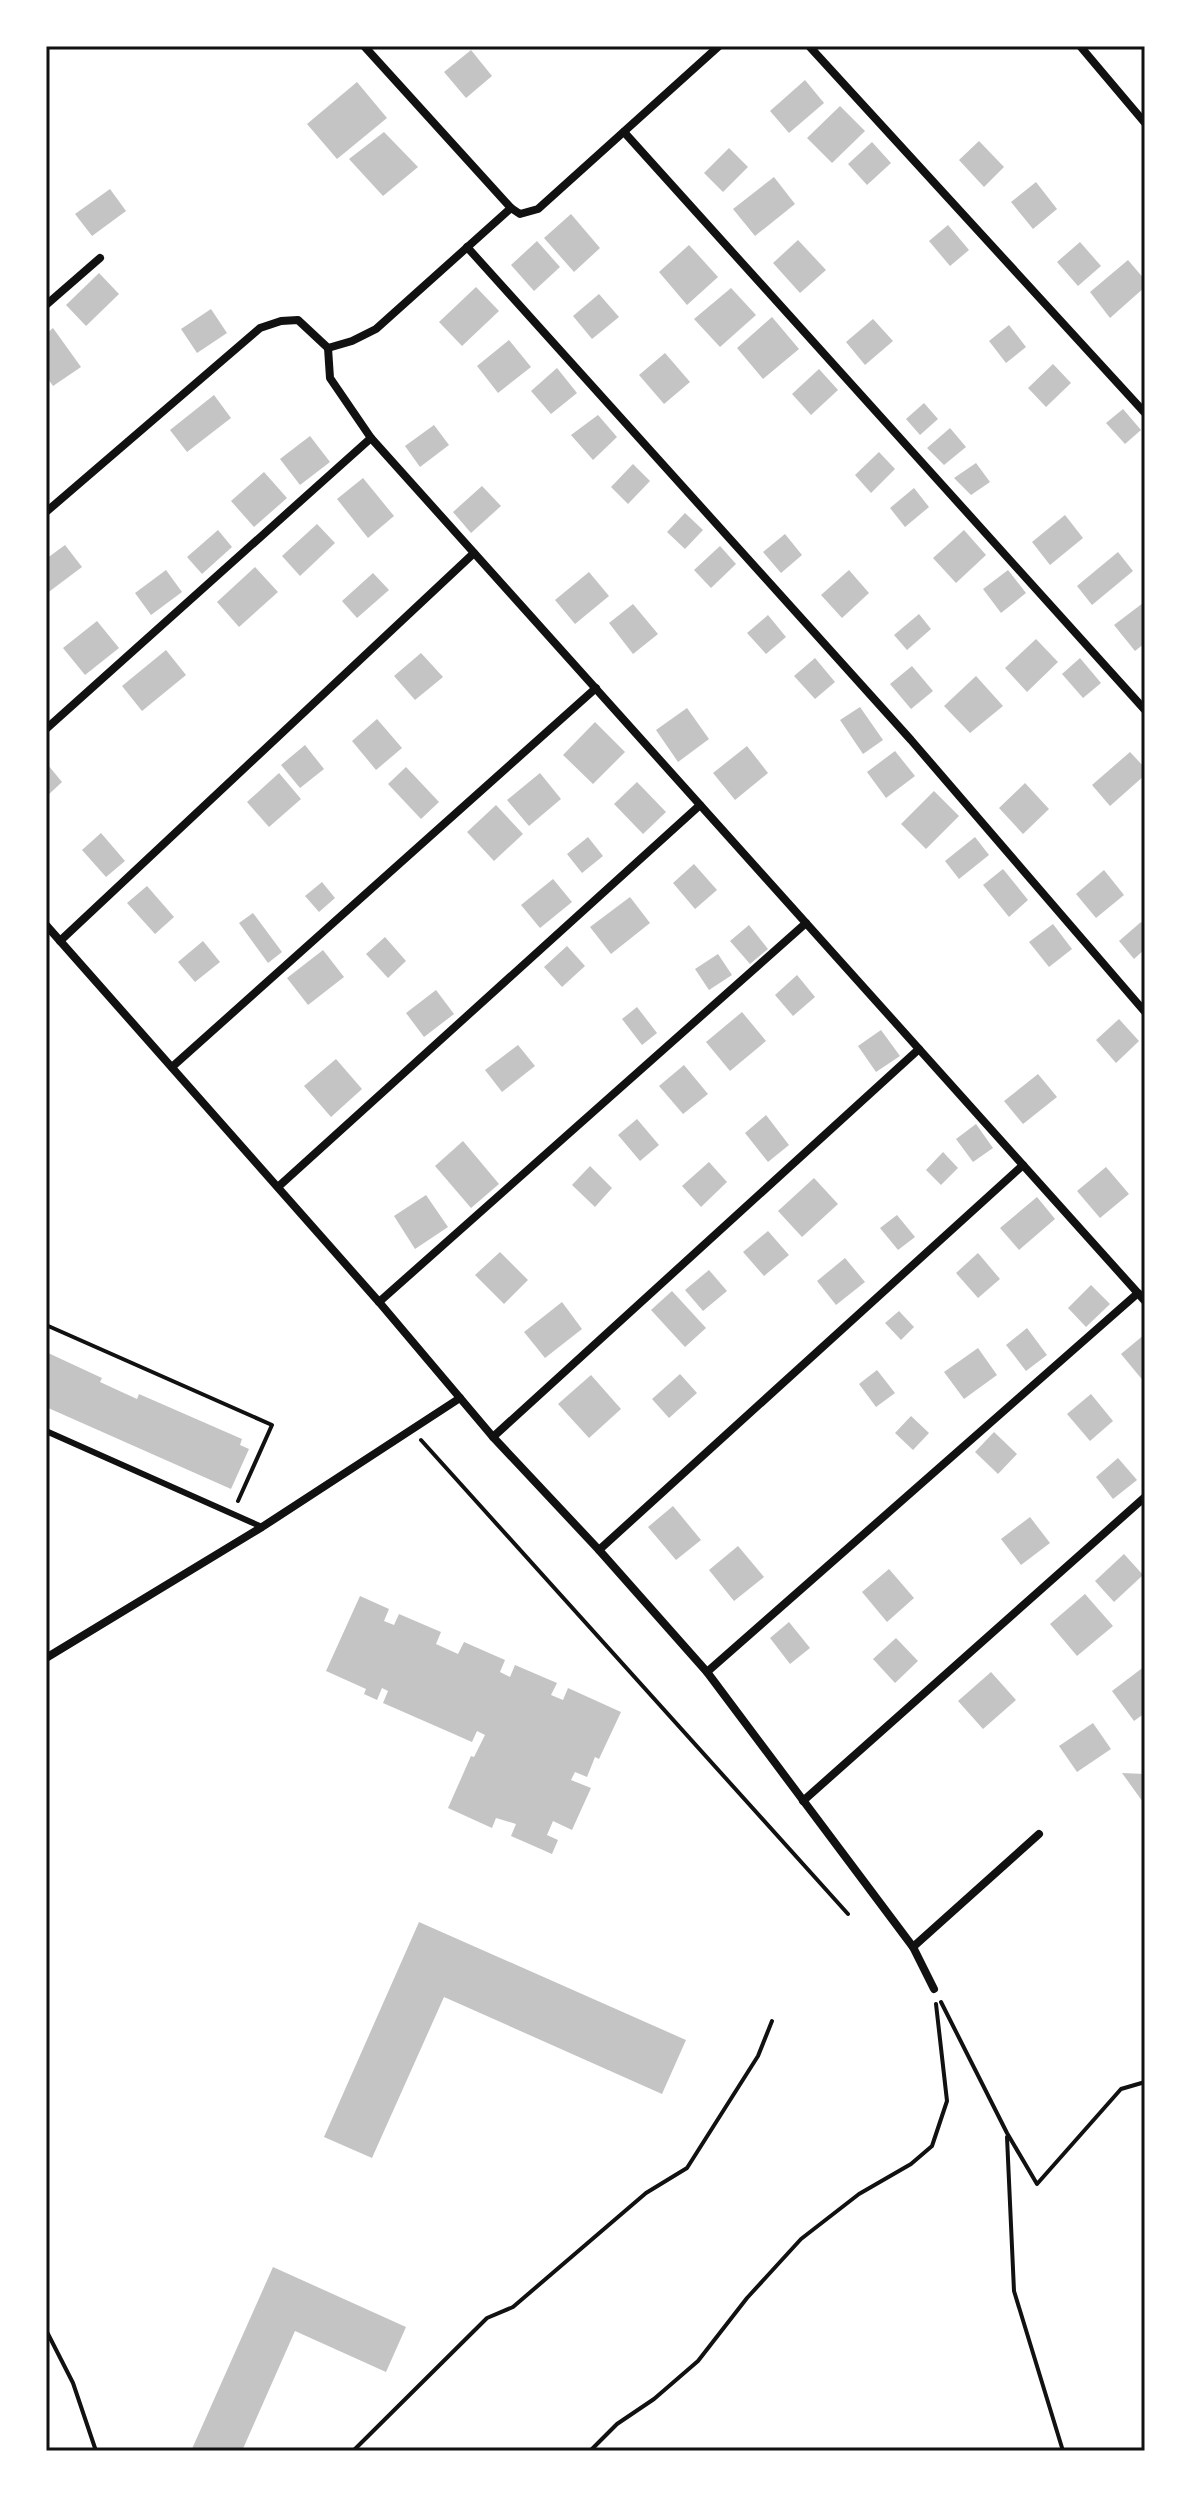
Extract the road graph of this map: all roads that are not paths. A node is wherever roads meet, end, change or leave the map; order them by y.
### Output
1 (364, 46) edge
2 (719, 46) edge
3 (809, 46) edge
4 (1080, 46) edge
5 (1145, 123) edge
6 (624, 132) junction
7 (511, 208) junction
8 (467, 247) junction
9 (100, 258) dead end
10 (46, 305) edge
11 (328, 348) junction
12 (1145, 413) edge
13 (371, 438) junction
14 (46, 512) edge
15 (474, 553) junction
16 (596, 688) junction
17 (1145, 710) edge
18 (46, 729) edge
19 (700, 805) junction
20 (806, 923) junction
21 (46, 925) edge
22 (60, 941) junction
23 (1145, 1012) edge
24 (919, 1049) junction
25 (172, 1067) junction
26 (1023, 1165) junction
27 (278, 1187) junction
28 (1138, 1293) junction
29 (1145, 1301) edge
30 (379, 1302) junction
31 (460, 1398) junction
32 (46, 1431) edge
33 (493, 1437) junction
34 (1145, 1497) edge
35 (262, 1527) junction
36 (599, 1550) junction
37 (46, 1658) edge
38 (707, 1672) junction
39 (803, 1801) junction
40 (1039, 1834) dead end
41 (913, 1947) junction
42 (934, 1989) road end

1 - 7 street
2 - 6 street
3 - 12 street
4 - 5 street
6 - 7 street
6 - 17 street
7 - 8 street
8 - 11 street
8 - 23 street
9 - 10 street
11 - 13 street
11 - 14 street
13 - 15 street
13 - 18 street
15 - 16 street
15 - 22 street
16 - 19 street
16 - 25 street
19 - 20 street
19 - 27 street
20 - 24 street
20 - 30 street
21 - 22 street
22 - 25 street
24 - 26 street
24 - 33 street
25 - 27 street
26 - 28 street
26 - 36 street
27 - 30 street
28 - 29 street
28 - 38 street
30 - 31 street
31 - 33 street
31 - 35 street
32 - 35 lane
33 - 36 street
34 - 39 street
35 - 37 street
36 - 38 street
38 - 39 street
39 - 41 street
40 - 41 street
41 - 42 street

